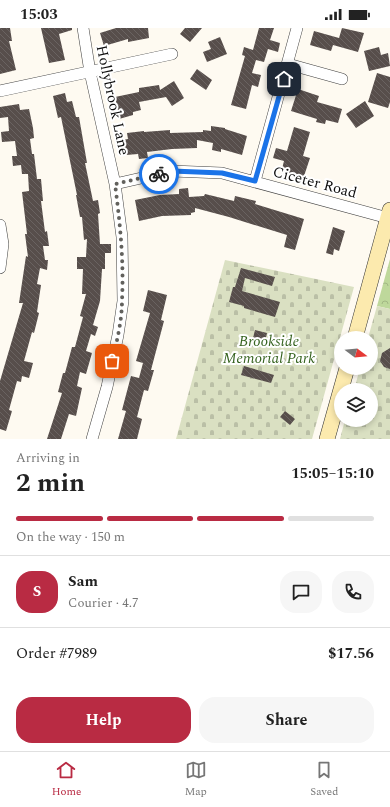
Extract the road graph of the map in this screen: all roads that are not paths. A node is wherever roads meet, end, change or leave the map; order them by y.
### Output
1 (83, 28) edge
2 (297, 28) edge
3 (172, 54) dead end
4 (288, 64) junction
5 (90, 72) junction
6 (342, 79) dead end
7 (0, 91) edge
8 (255, 181) junction
9 (115, 184) junction
10 (389, 214) edge
11 (0, 225) edge
12 (0, 268) edge
13 (357, 331) edge
14 (344, 375) edge
15 (92, 439) edge
16 (327, 439) edge

1 - 5 street, Hollybrook Lane
2 - 4 street
3 - 5 street
4 - 6 street
4 - 8 street
5 - 7 street
5 - 9 street, Hollybrook Lane
8 - 9 street, Ciceter Road
8 - 10 street, Ciceter Road
9 - 15 street, Hollybrook Lane
10 - 13 main road
11 - 12 street
14 - 16 main road

